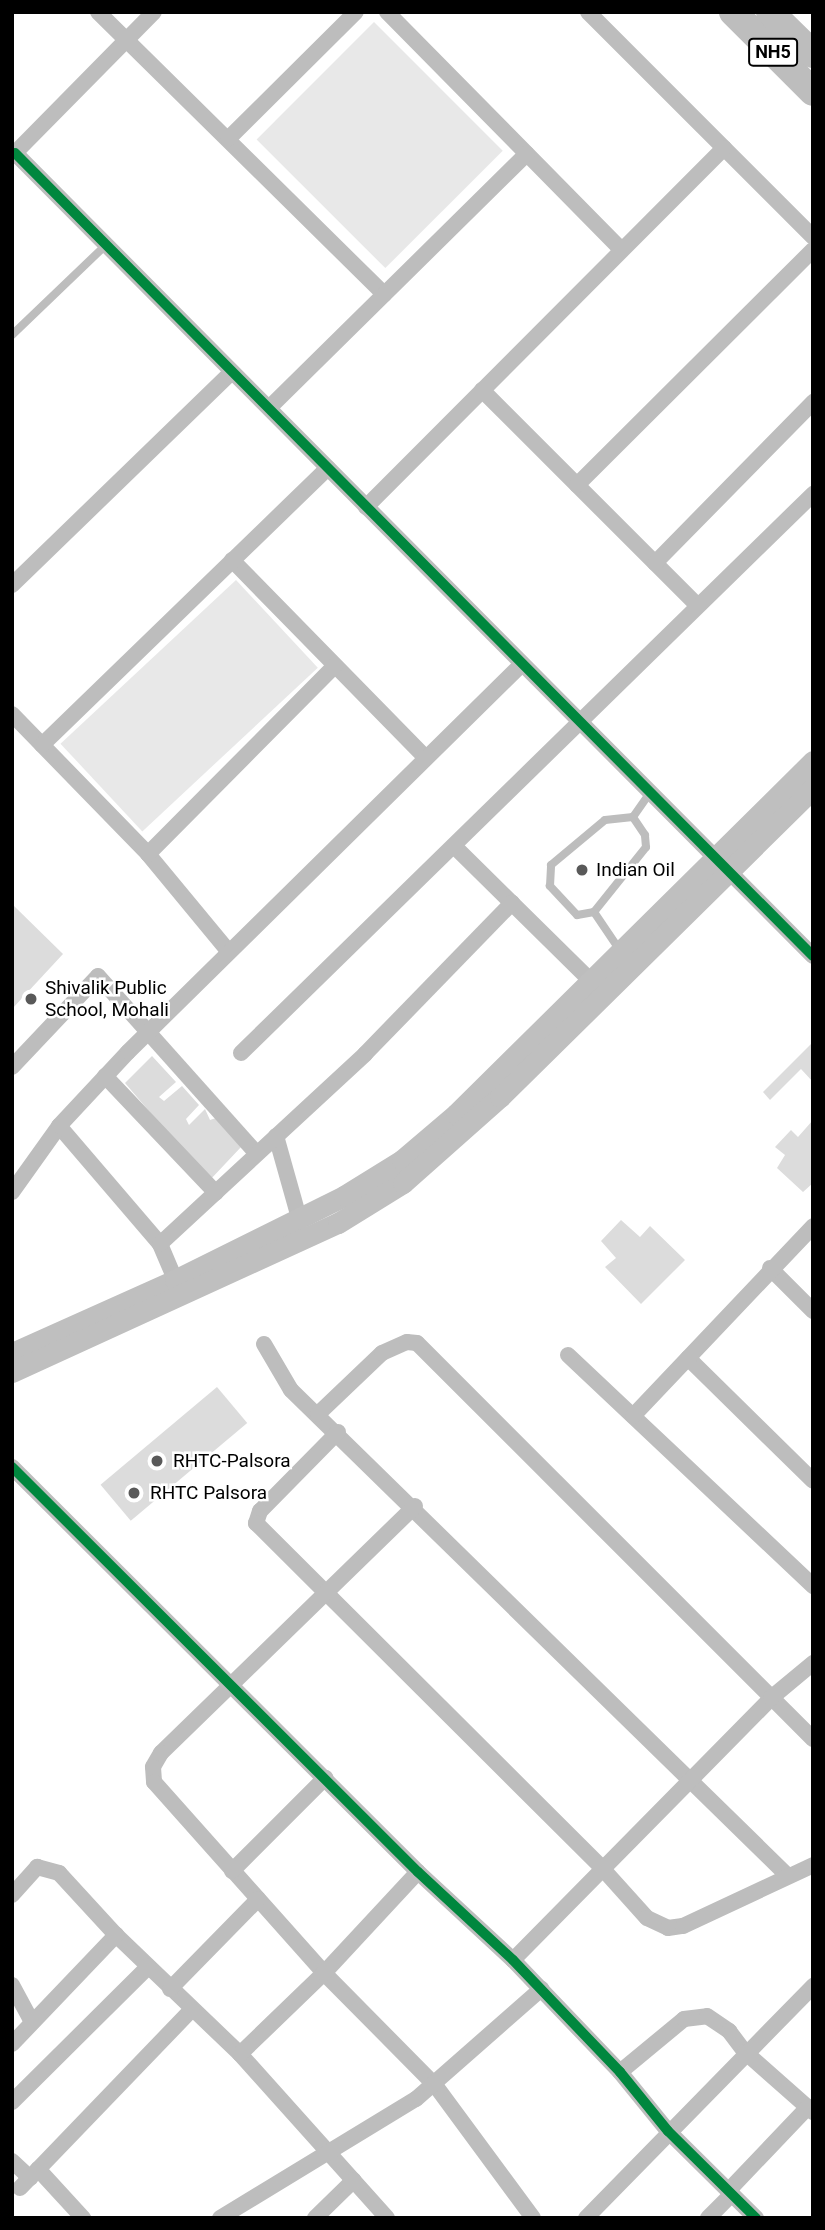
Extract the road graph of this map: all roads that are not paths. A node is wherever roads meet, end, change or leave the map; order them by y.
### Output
1 (98, 12) edge
2 (153, 12) edge
3 (356, 12) edge
4 (387, 12) edge
5 (588, 12) edge
6 (733, 12) edge
7 (770, 12) edge
8 (127, 39) junction
9 (813, 54) edge
10 (813, 92) edge
11 (228, 139) junction
12 (724, 148) junction
13 (14, 154) edge
14 (527, 154) junction
15 (813, 237) edge
16 (106, 245) junction
17 (622, 250) junction
18 (813, 250) edge
19 (384, 294) junction
20 (12, 335) edge
21 (232, 372) junction
22 (482, 390) junction
23 (813, 402) edge
24 (269, 408) junction
25 (328, 468) junction
26 (577, 485) junction
27 (813, 494) edge
28 (366, 507) junction
29 (232, 560) junction
30 (655, 563) junction
31 (12, 585) edge
32 (698, 606) junction
33 (522, 664) junction
34 (335, 666) junction
35 (12, 714) edge
36 (580, 722) junction
37 (42, 745) junction
38 (425, 757) junction
39 (813, 761) edge
40 (813, 788) edge
41 (650, 793) junction
42 (633, 817) junction
43 (454, 846) junction
44 (148, 854) junction
45 (722, 866) junction
46 (512, 903) junction
47 (594, 912) junction
48 (809, 945) edge
49 (229, 952) junction
50 (620, 952) junction
51 (591, 981) junction
52 (148, 1034) junction
53 (241, 1053) dead end
54 (12, 1067) edge
55 (105, 1076) junction
56 (59, 1126) junction
57 (276, 1136) junction
58 (256, 1153) junction
59 (12, 1192) edge
60 (216, 1193) junction
61 (299, 1218) junction
62 (813, 1226) edge
63 (160, 1244) junction
64 (770, 1268) junction
65 (179, 1287) junction
66 (813, 1311) edge
67 (264, 1344) dead end
68 (12, 1353) edge
69 (569, 1355) dead end
70 (688, 1358) junction
71 (12, 1372) edge
72 (318, 1414) junction
73 (633, 1416) junction
74 (338, 1432) junction
75 (12, 1468) edge
76 (813, 1481) edge
77 (415, 1506) junction
78 (813, 1586) edge
79 (326, 1592) junction
80 (813, 1663) edge
81 (232, 1685) junction
82 (771, 1698) junction
83 (813, 1739) edge
84 (325, 1778) junction
85 (687, 1781) junction
86 (813, 1865) edge
87 (602, 1867) junction
88 (232, 1871) junction
89 (418, 1872) junction
90 (788, 1876) junction
91 (12, 1895) edge
92 (258, 1899) junction
93 (116, 1935) junction
94 (513, 1960) junction
95 (148, 1967) junction
96 (324, 1973) junction
97 (12, 1985) edge
98 (813, 1986) edge
99 (170, 1989) junction
100 (541, 1989) junction
101 (191, 2010) junction
102 (32, 2022) junction
103 (12, 2044) edge
104 (746, 2052) junction
105 (240, 2054) junction
106 (620, 2072) junction
107 (435, 2085) junction
108 (12, 2102) edge
109 (809, 2103) edge
110 (668, 2131) junction
111 (331, 2153) junction
112 (12, 2161) edge
113 (29, 2178) junction
114 (354, 2180) junction
115 (730, 2192) junction
116 (83, 2218) edge
117 (220, 2218) edge
118 (315, 2218) edge
119 (387, 2218) edge
120 (533, 2218) edge
121 (586, 2218) edge
122 (708, 2218) edge
123 (756, 2218) edge

1 - 8 street
2 - 8 street
3 - 11 street
4 - 14 street
5 - 12 street
6 - 10 highway, NH5
7 - 9 highway, NH5
8 - 11 street
8 - 13 street
11 - 19 street
12 - 15 street
12 - 17 street
13 - 16 street
14 - 17 street
14 - 19 street
16 - 20 lane
16 - 21 street
17 - 22 street
18 - 26 street
19 - 24 street
21 - 24 street
21 - 31 street
22 - 26 street
22 - 28 street
23 - 30 street
24 - 25 street
25 - 28 street
25 - 29 street
26 - 30 street
27 - 32 street
28 - 33 street
29 - 34 street
29 - 37 street
30 - 32 street
32 - 36 street
33 - 36 street
33 - 38 street
34 - 38 street
34 - 44 street
35 - 37 street
36 - 41 street
36 - 43 street
37 - 44 street
38 - 49 street
39 - 45 street
40 - 45 street
41 - 42 lane
41 - 45 street
42 - 47 lane
42 - 47 lane
43 - 46 street
43 - 53 street
44 - 49 street
45 - 48 street
45 - 50 street
45 - 65 street
46 - 51 street
46 - 57 street
47 - 50 lane
49 - 52 street
50 - 51 street
51 - 61 street
52 - 54 street
52 - 55 street
52 - 58 street
55 - 56 street
55 - 60 street
56 - 59 street
56 - 63 street
57 - 58 street
57 - 61 street
58 - 60 street
60 - 63 street
61 - 65 street
62 - 64 street
63 - 65 street
64 - 66 street
64 - 70 street
65 - 68 street
65 - 71 street
67 - 72 street
69 - 73 street
70 - 73 street
70 - 76 street
72 - 74 street
72 - 82 street
73 - 78 street
74 - 77 street
74 - 79 street
75 - 81 street
77 - 79 street
77 - 85 street
79 - 81 street
79 - 87 street
80 - 82 street
81 - 84 street
81 - 88 street
82 - 83 street
82 - 85 street
84 - 88 street
84 - 89 street
85 - 87 street
85 - 90 street
86 - 90 street
87 - 90 street
87 - 94 street
88 - 92 street
89 - 94 street
89 - 96 street
91 - 93 street
92 - 96 street
92 - 99 street
93 - 95 street
93 - 102 street
94 - 100 street
95 - 99 street
95 - 108 street
96 - 105 street
96 - 107 street
97 - 102 street
98 - 104 street
99 - 101 street
100 - 106 street
100 - 107 street
101 - 105 street
101 - 113 street
102 - 103 street
104 - 106 street
104 - 109 street
104 - 110 street
105 - 111 street
106 - 110 street
107 - 111 street
107 - 120 street
109 - 115 street
110 - 115 street
110 - 121 street
111 - 114 street
111 - 117 street
112 - 113 street
113 - 116 street
114 - 118 street
114 - 119 street
115 - 122 street
115 - 123 street

